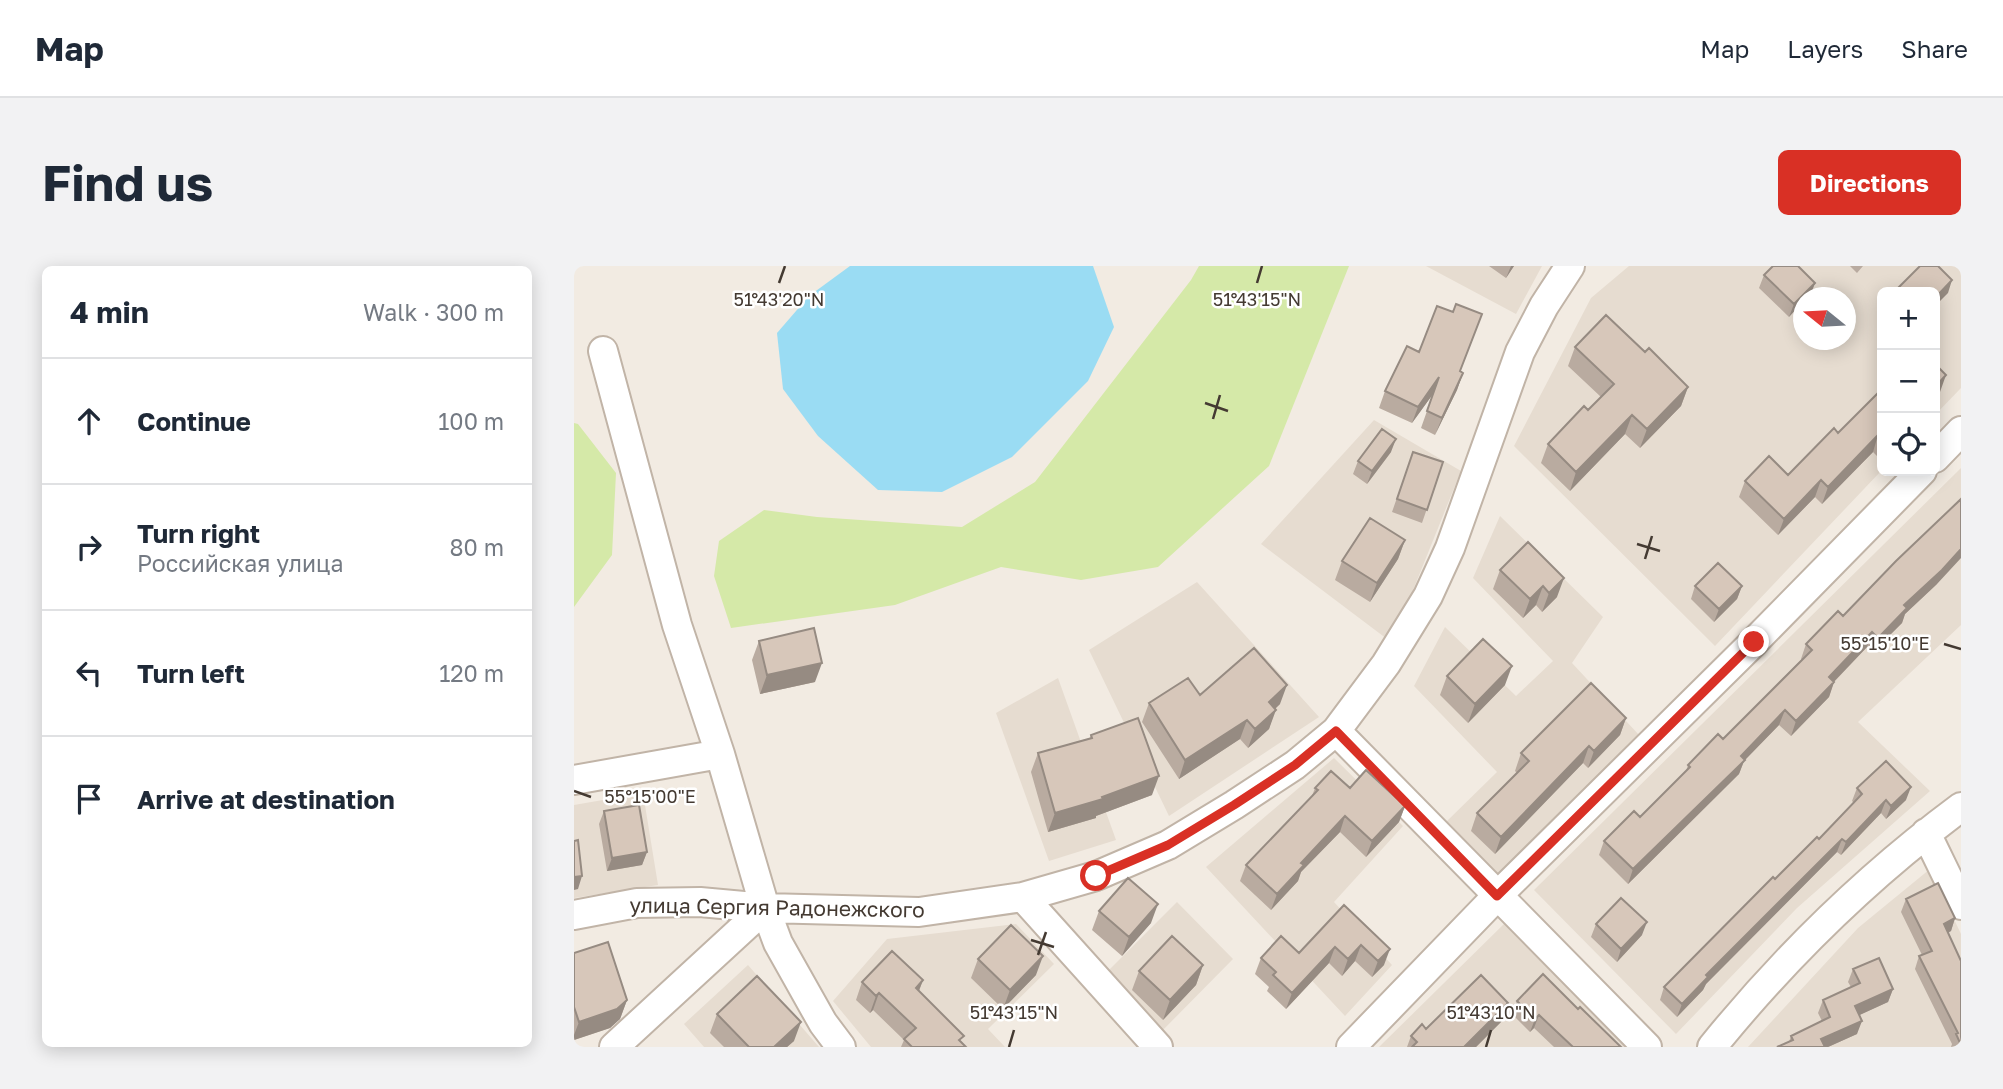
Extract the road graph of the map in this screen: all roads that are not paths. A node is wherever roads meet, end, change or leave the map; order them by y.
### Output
1 (1570, 266) edge
2 (603, 351) dead end
3 (1961, 432) edge
4 (1940, 453) edge
5 (1917, 476) edge
6 (1336, 731) junction
7 (720, 754) junction
8 (574, 780) edge
9 (1961, 807) edge
10 (1926, 833) junction
11 (1497, 896) junction
12 (1023, 897) junction
13 (1961, 905) edge
14 (765, 908) junction
15 (574, 915) edge
16 (614, 1047) edge
17 (841, 1047) edge
18 (1158, 1047) edge
19 (1351, 1047) edge
20 (1647, 1047) edge
21 (1712, 1047) edge

1 - 6 street, улица Сергия Радонежского
2 - 7 street
3 - 4 street
5 - 11 street
6 - 11 street
6 - 12 street, улица Сергия Радонежского
7 - 8 street
7 - 14 street
9 - 10 street
10 - 13 street
10 - 21 street
11 - 19 street
11 - 20 street
12 - 14 street, улица Сергия Радонежского
12 - 18 street
14 - 15 street, улица Сергия Радонежского
14 - 16 street
14 - 17 street

